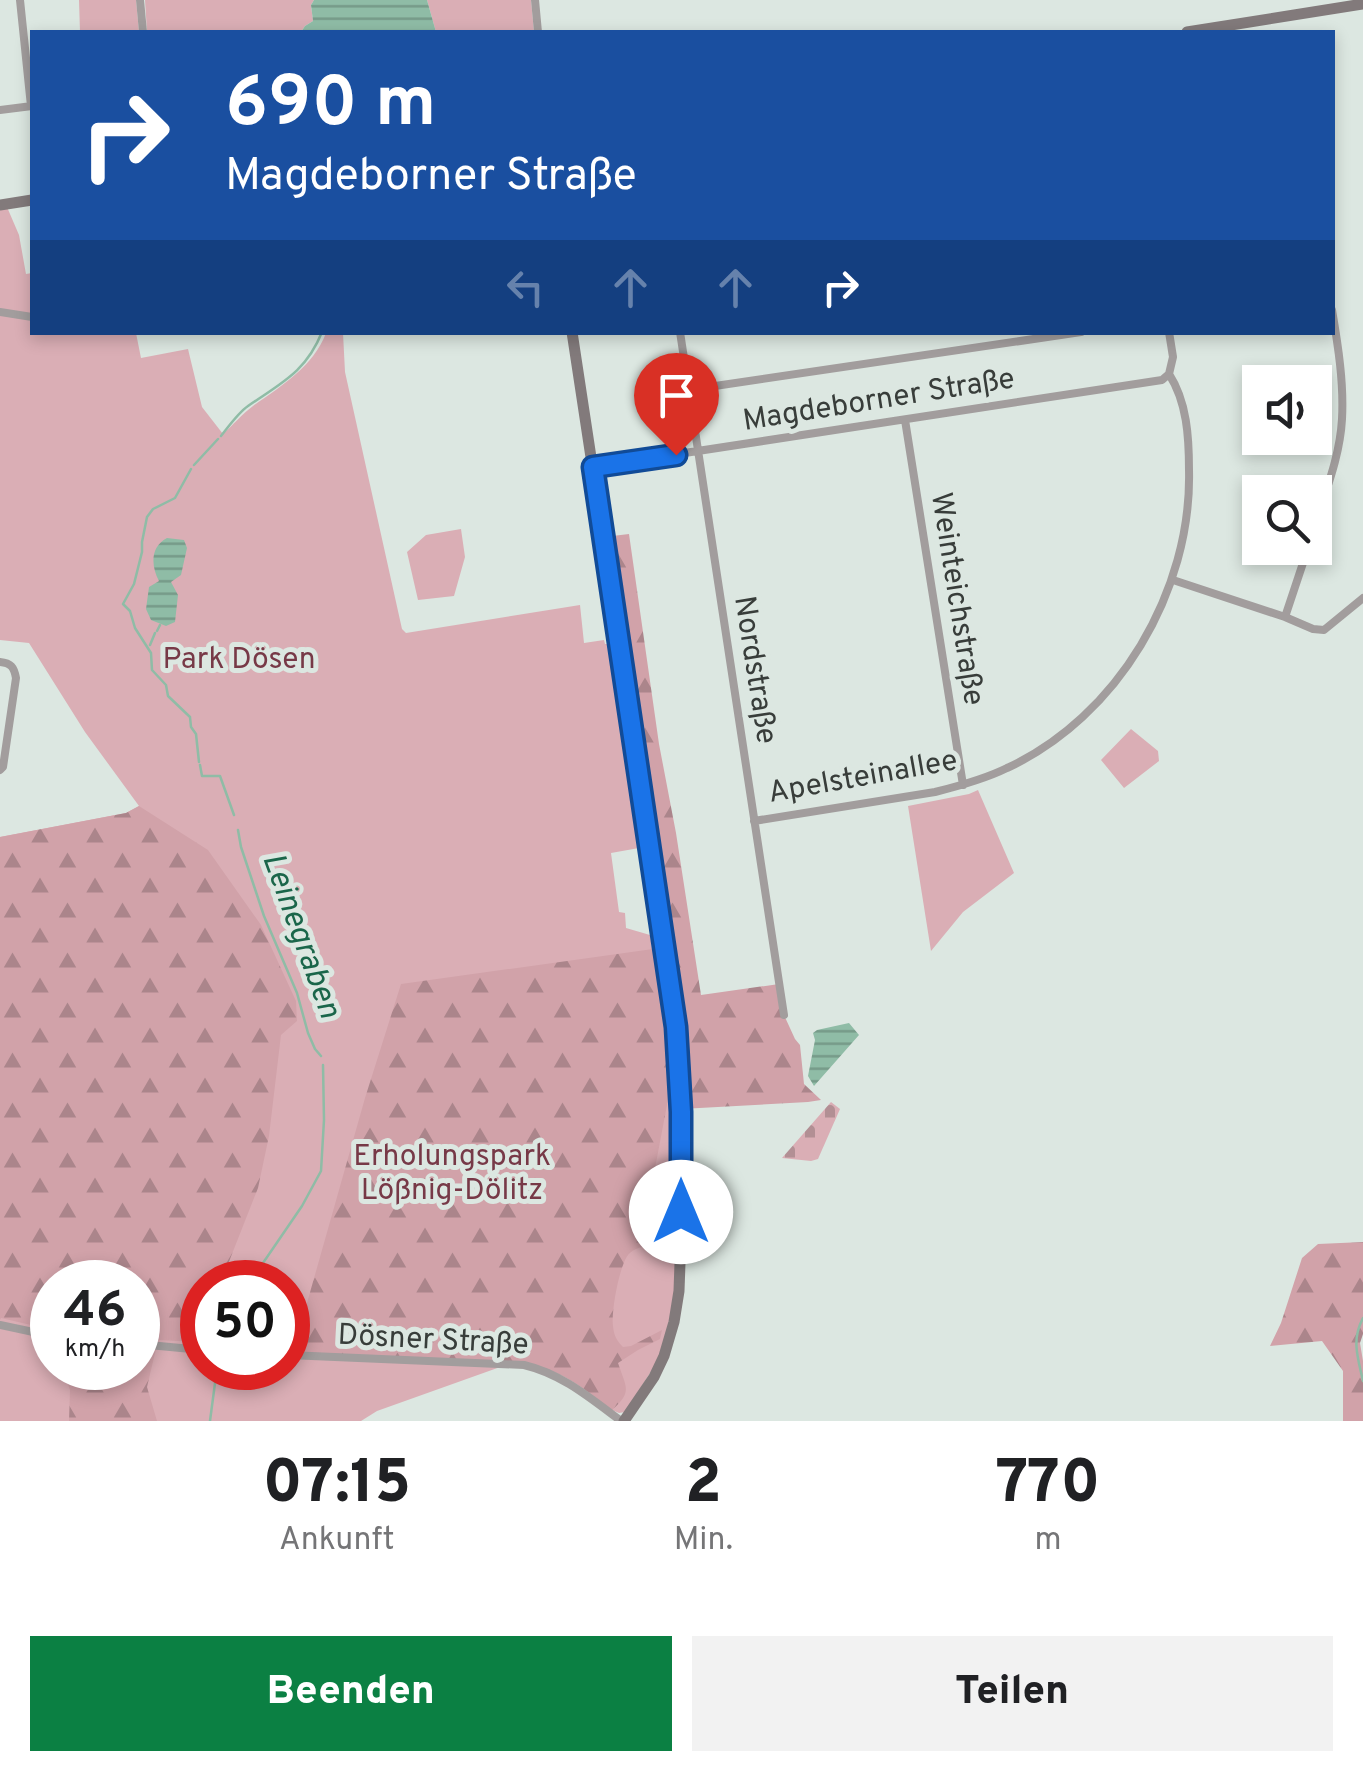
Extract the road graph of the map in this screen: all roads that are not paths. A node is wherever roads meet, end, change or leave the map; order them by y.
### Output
1 (20, 0) edge
2 (140, 0) edge
3 (535, 0) edge
4 (1363, 4) edge
5 (143, 30) edge
6 (538, 30) edge
7 (1200, 30) edge
8 (30, 88) edge
9 (30, 106) edge
10 (0, 110) edge
11 (30, 200) edge
12 (0, 205) edge
13 (0, 312) edge
14 (30, 316) edge
15 (572, 335) edge
16 (680, 335) edge
17 (1061, 335) edge
18 (1169, 335) edge
19 (1335, 335) edge
20 (1169, 374) junction
21 (688, 390) junction
22 (905, 420) junction
23 (698, 452) junction
24 (593, 467) junction
25 (1331, 475) edge
26 (1302, 565) edge
27 (1173, 580) junction
28 (1363, 598) edge
29 (1285, 617) junction
30 (0, 662) edge
31 (0, 770) edge
32 (962, 784) junction
33 (754, 821) junction
34 (784, 1015) dead end
35 (0, 1324) edge
36 (30, 1331) edge
37 (310, 1356) edge
38 (623, 1421) edge

1 - 8 street
2 - 5 street
3 - 6 street
4 - 7 main road
9 - 10 street
11 - 12 main road
13 - 14 street
15 - 24 main road
16 - 21 street, Nordstraße
17 - 21 street
18 - 20 street, Apelsteinallee
19 - 25 street
20 - 22 street, Magdeborner Straße
20 - 27 street, Apelsteinallee
21 - 23 street, Nordstraße
22 - 23 street, Magdeborner Straße
22 - 32 street, Weinteichstraße
23 - 24 street, Magdeborner Straße
23 - 33 street, Nordstraße
24 - 38 main road
26 - 29 street
27 - 29 street
27 - 32 street, Apelsteinallee
28 - 29 street
30 - 31 street
32 - 33 street, Apelsteinallee
33 - 34 street, Nordstraße
35 - 36 street
37 - 38 street, Dösner Straße

